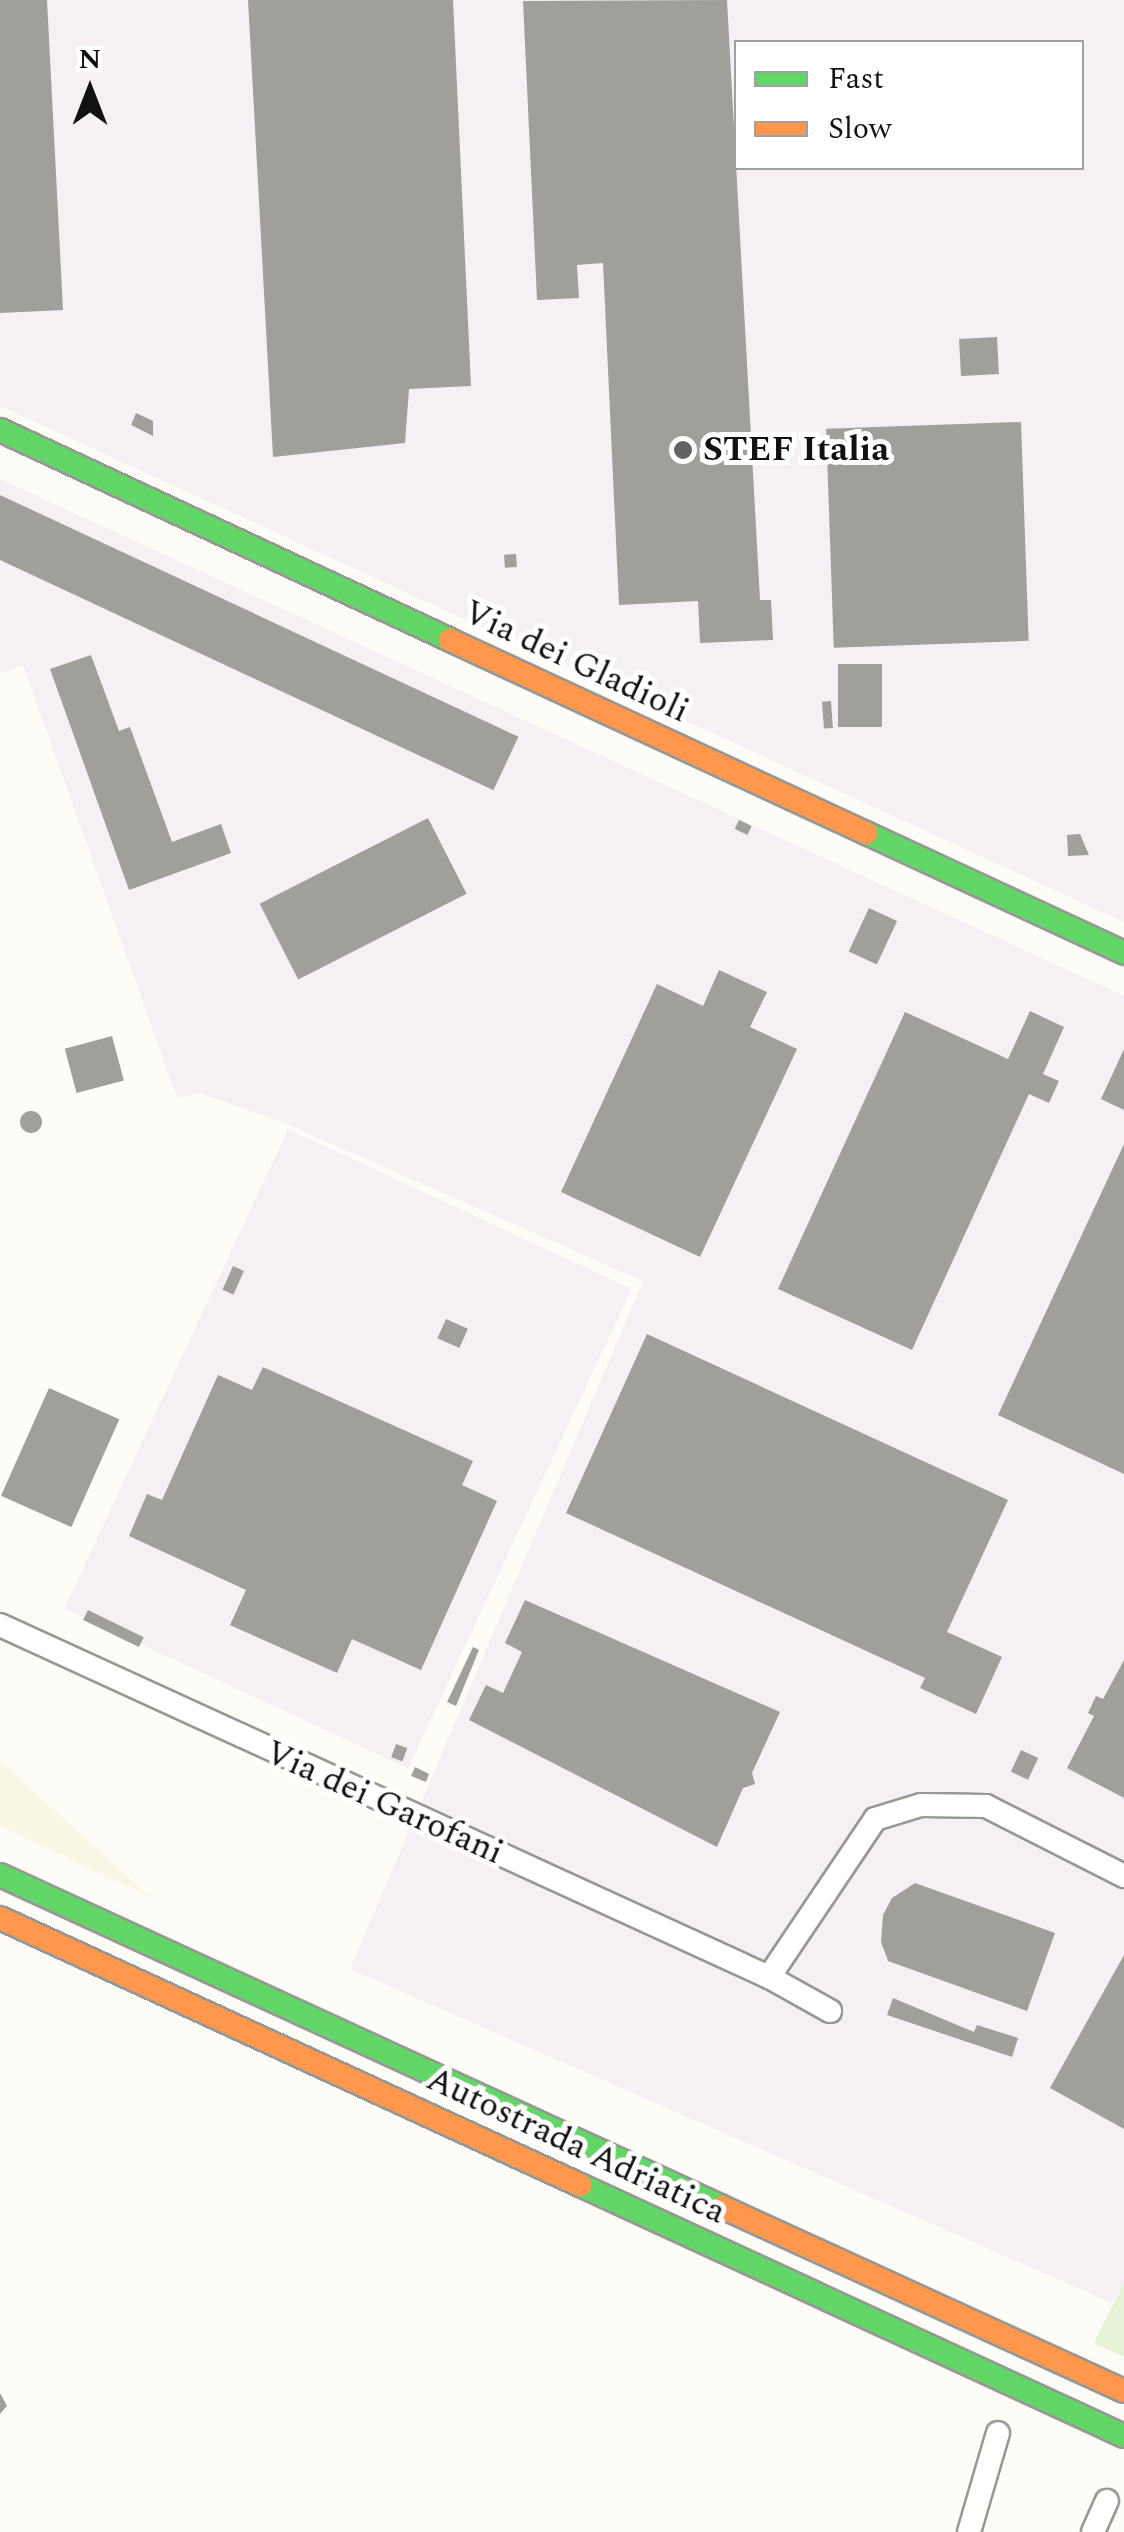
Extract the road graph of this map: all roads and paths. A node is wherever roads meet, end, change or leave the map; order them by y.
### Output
1 (0, 430) edge
2 (1124, 954) edge
3 (0, 1625) edge
4 (0, 1875) edge
5 (1124, 1876) edge
6 (0, 1918) edge
7 (769, 1977) junction
8 (830, 2011) dead end
9 (1124, 2391) edge
10 (998, 2433) dead end
11 (1124, 2436) edge
12 (1106, 2500) dead end
13 (970, 2532) edge
14 (1092, 2532) edge

1 - 2 main road, Via dei Gladioli
3 - 7 street, Via dei Garofani
4 - 9 main road, Autostrada Adriatica
5 - 7 street
6 - 11 main road, Autostrada Adriatica
7 - 8 street, Via dei Garofani
10 - 13 street
12 - 14 street

